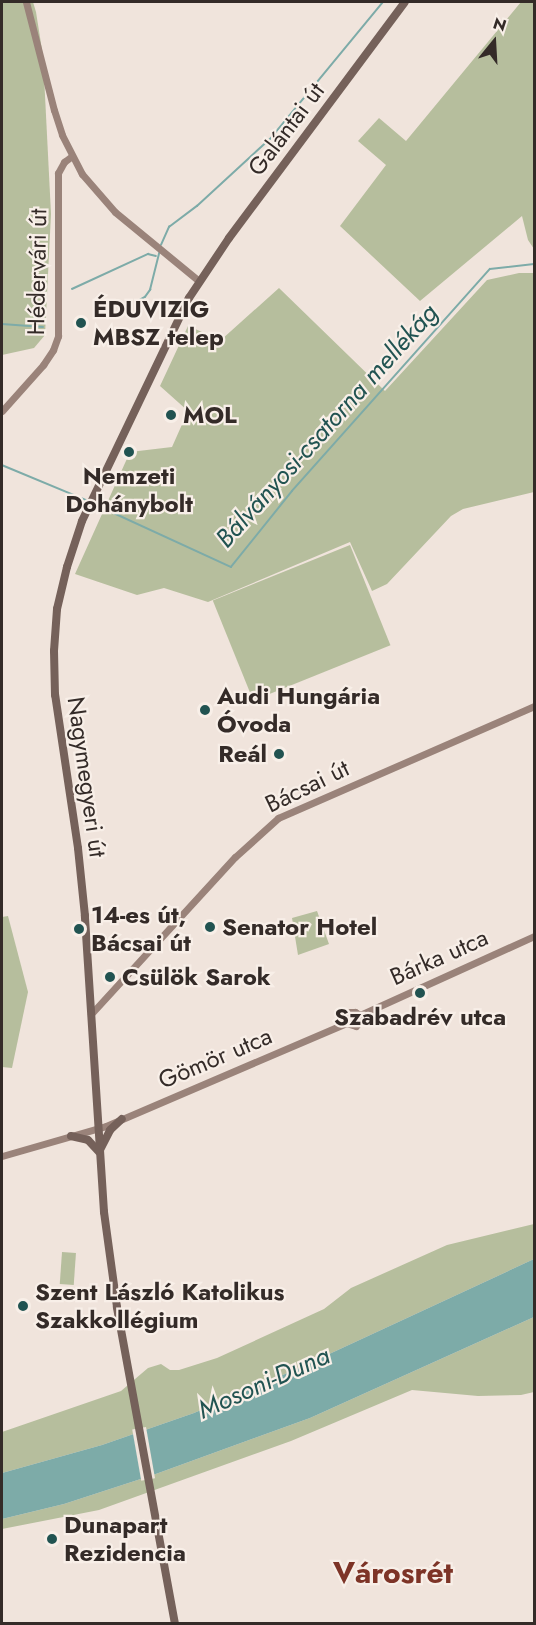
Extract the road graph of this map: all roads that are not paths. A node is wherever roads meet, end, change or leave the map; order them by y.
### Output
1 (26, 2) edge
2 (405, 2) edge
3 (72, 156) junction
4 (199, 281) junction
5 (2, 411) edge
6 (534, 706) edge
7 (534, 936) edge
8 (91, 1014) junction
9 (346, 1023) joint
10 (122, 1119) junction
11 (98, 1129) junction
12 (71, 1136) junction
13 (100, 1154) junction
14 (2, 1156) edge
15 (175, 1623) edge

1 - 3 main road
2 - 4 main road, Galántai út
3 - 4 main road
3 - 5 main road, Hédervári út
4 - 8 main road, Nagymegyeri út
6 - 8 main road, Bácsai út
7 - 9 main road, Bárka utca
8 - 11 main road, Nagymegyeri út
9 - 10 main road, Gömör utca
10 - 11 main road, Gömör utca
10 - 13 main road
11 - 12 main road, Gömör utca
11 - 13 main road, Nagymegyeri út
12 - 13 main road
12 - 14 main road, Gömör utca
13 - 15 main road, Nagymegyeri út

